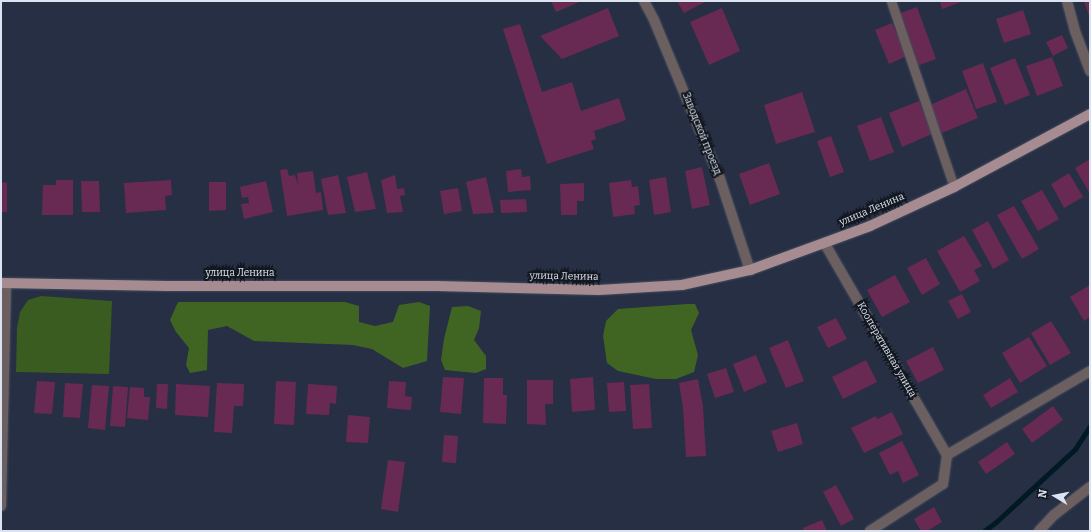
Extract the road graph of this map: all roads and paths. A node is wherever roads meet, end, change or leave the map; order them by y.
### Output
1 (644, 1) edge
2 (891, 1) edge
3 (1067, 1) edge
4 (1090, 71) edge
5 (1090, 114) edge
6 (954, 187) junction
7 (825, 244) junction
8 (750, 270) junction
9 (3, 283) edge
10 (1090, 371) edge
11 (948, 456) junction
12 (1090, 487) edge
13 (1, 506) edge
14 (870, 531) edge
15 (1039, 531) edge

1 - 8 street, Заводской проезд
2 - 6 lane
3 - 4 street
5 - 6 main road, улица Ленина
6 - 7 main road, улица Ленина
7 - 8 main road, улица Ленина
7 - 11 street, Кооперативная улица
8 - 9 main road, улица Ленина
9 - 13 street
10 - 11 street
11 - 14 street
12 - 15 street

